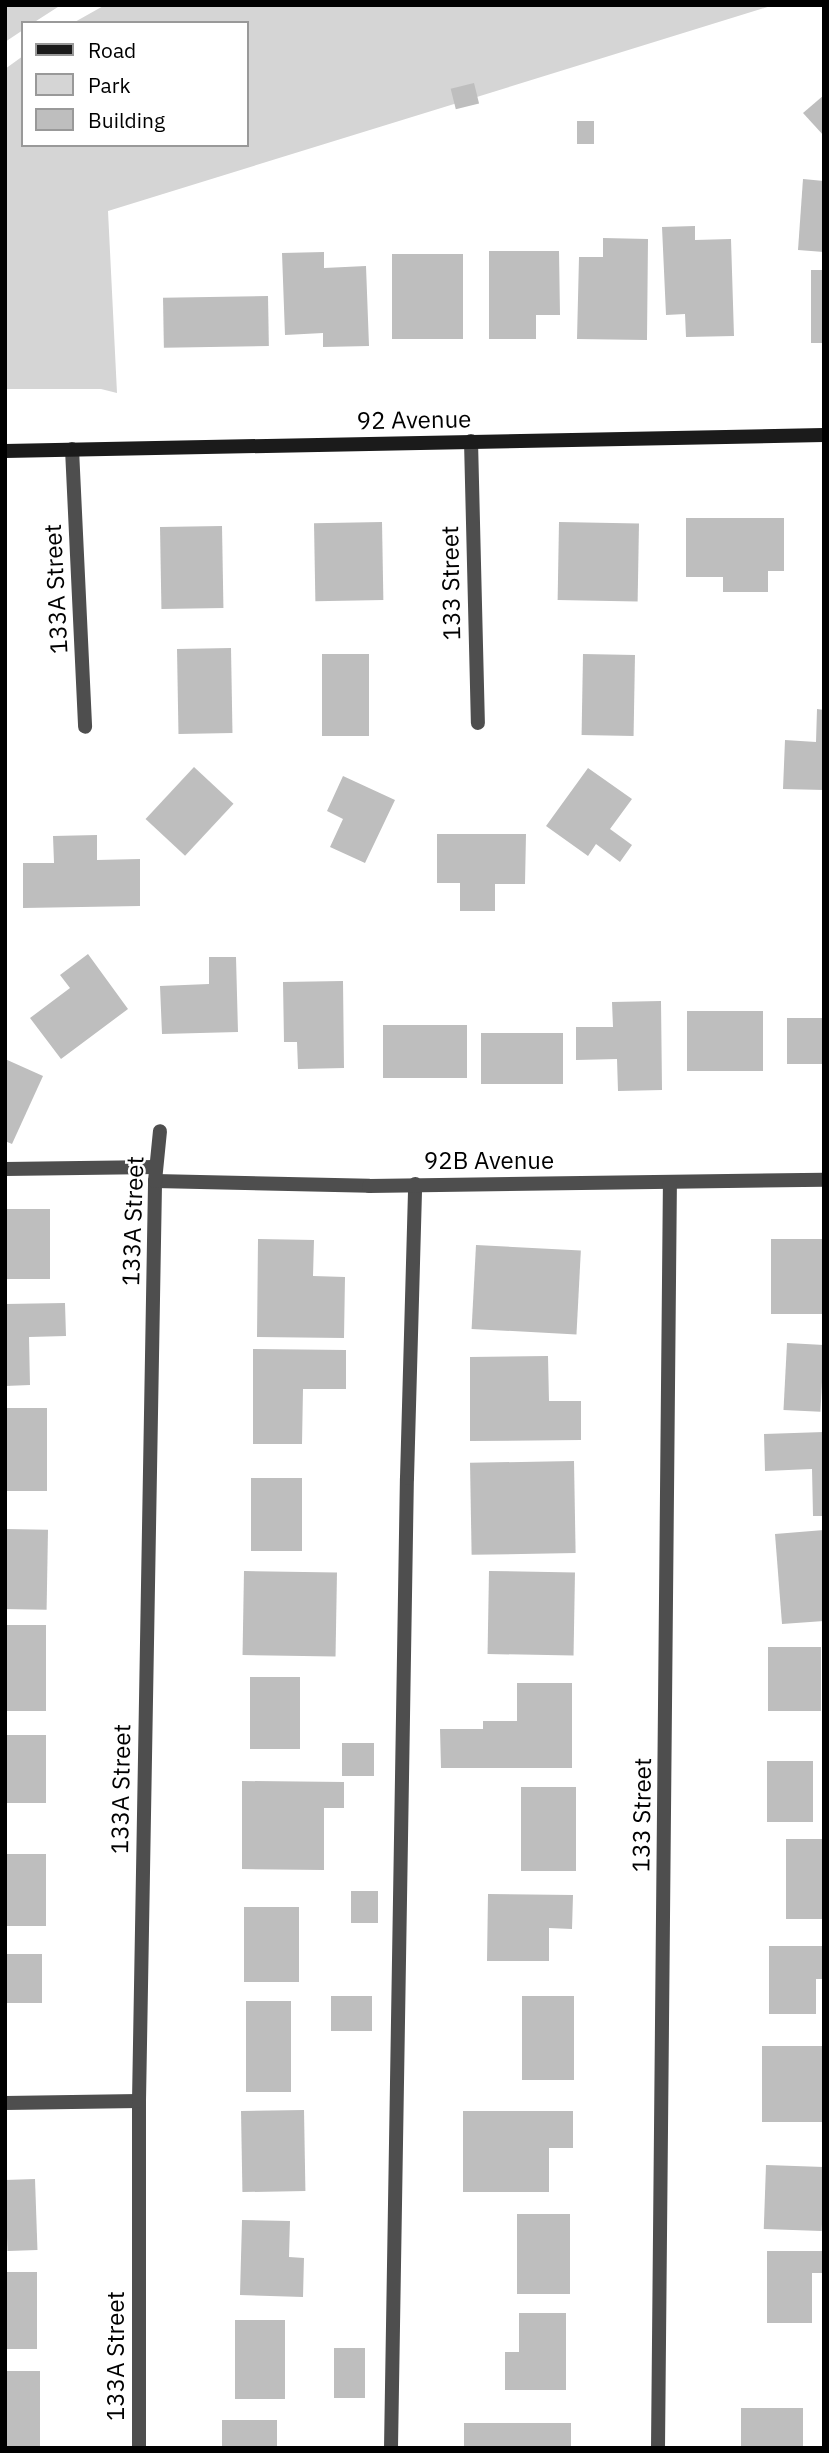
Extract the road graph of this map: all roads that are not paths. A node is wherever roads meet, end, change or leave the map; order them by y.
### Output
1 (824, 435) edge
2 (471, 442) junction
3 (72, 449) junction
4 (5, 450) edge
5 (478, 723) dead end
6 (85, 727) dead end
7 (160, 1131) dead end
8 (5, 1169) edge
9 (155, 1174) junction
10 (824, 1180) edge
11 (670, 1183) junction
12 (415, 1184) junction
13 (139, 2101) junction
14 (5, 2103) edge
15 (139, 2448) edge
16 (391, 2448) edge
17 (659, 2448) edge

1 - 2 main road, 92 Avenue
2 - 3 main road, 92 Avenue
2 - 5 street, 133 Street
3 - 4 main road, 92 Avenue
3 - 6 street, 133A Street
7 - 9 street, 133A Street
8 - 9 street, 92B Avenue
9 - 12 street, 92B Avenue
9 - 13 street, 133A Street
10 - 11 street, 92B Avenue
11 - 12 street, 92B Avenue
11 - 17 street, 133 Street
12 - 16 street
13 - 14 street
13 - 15 street, 133A Street

